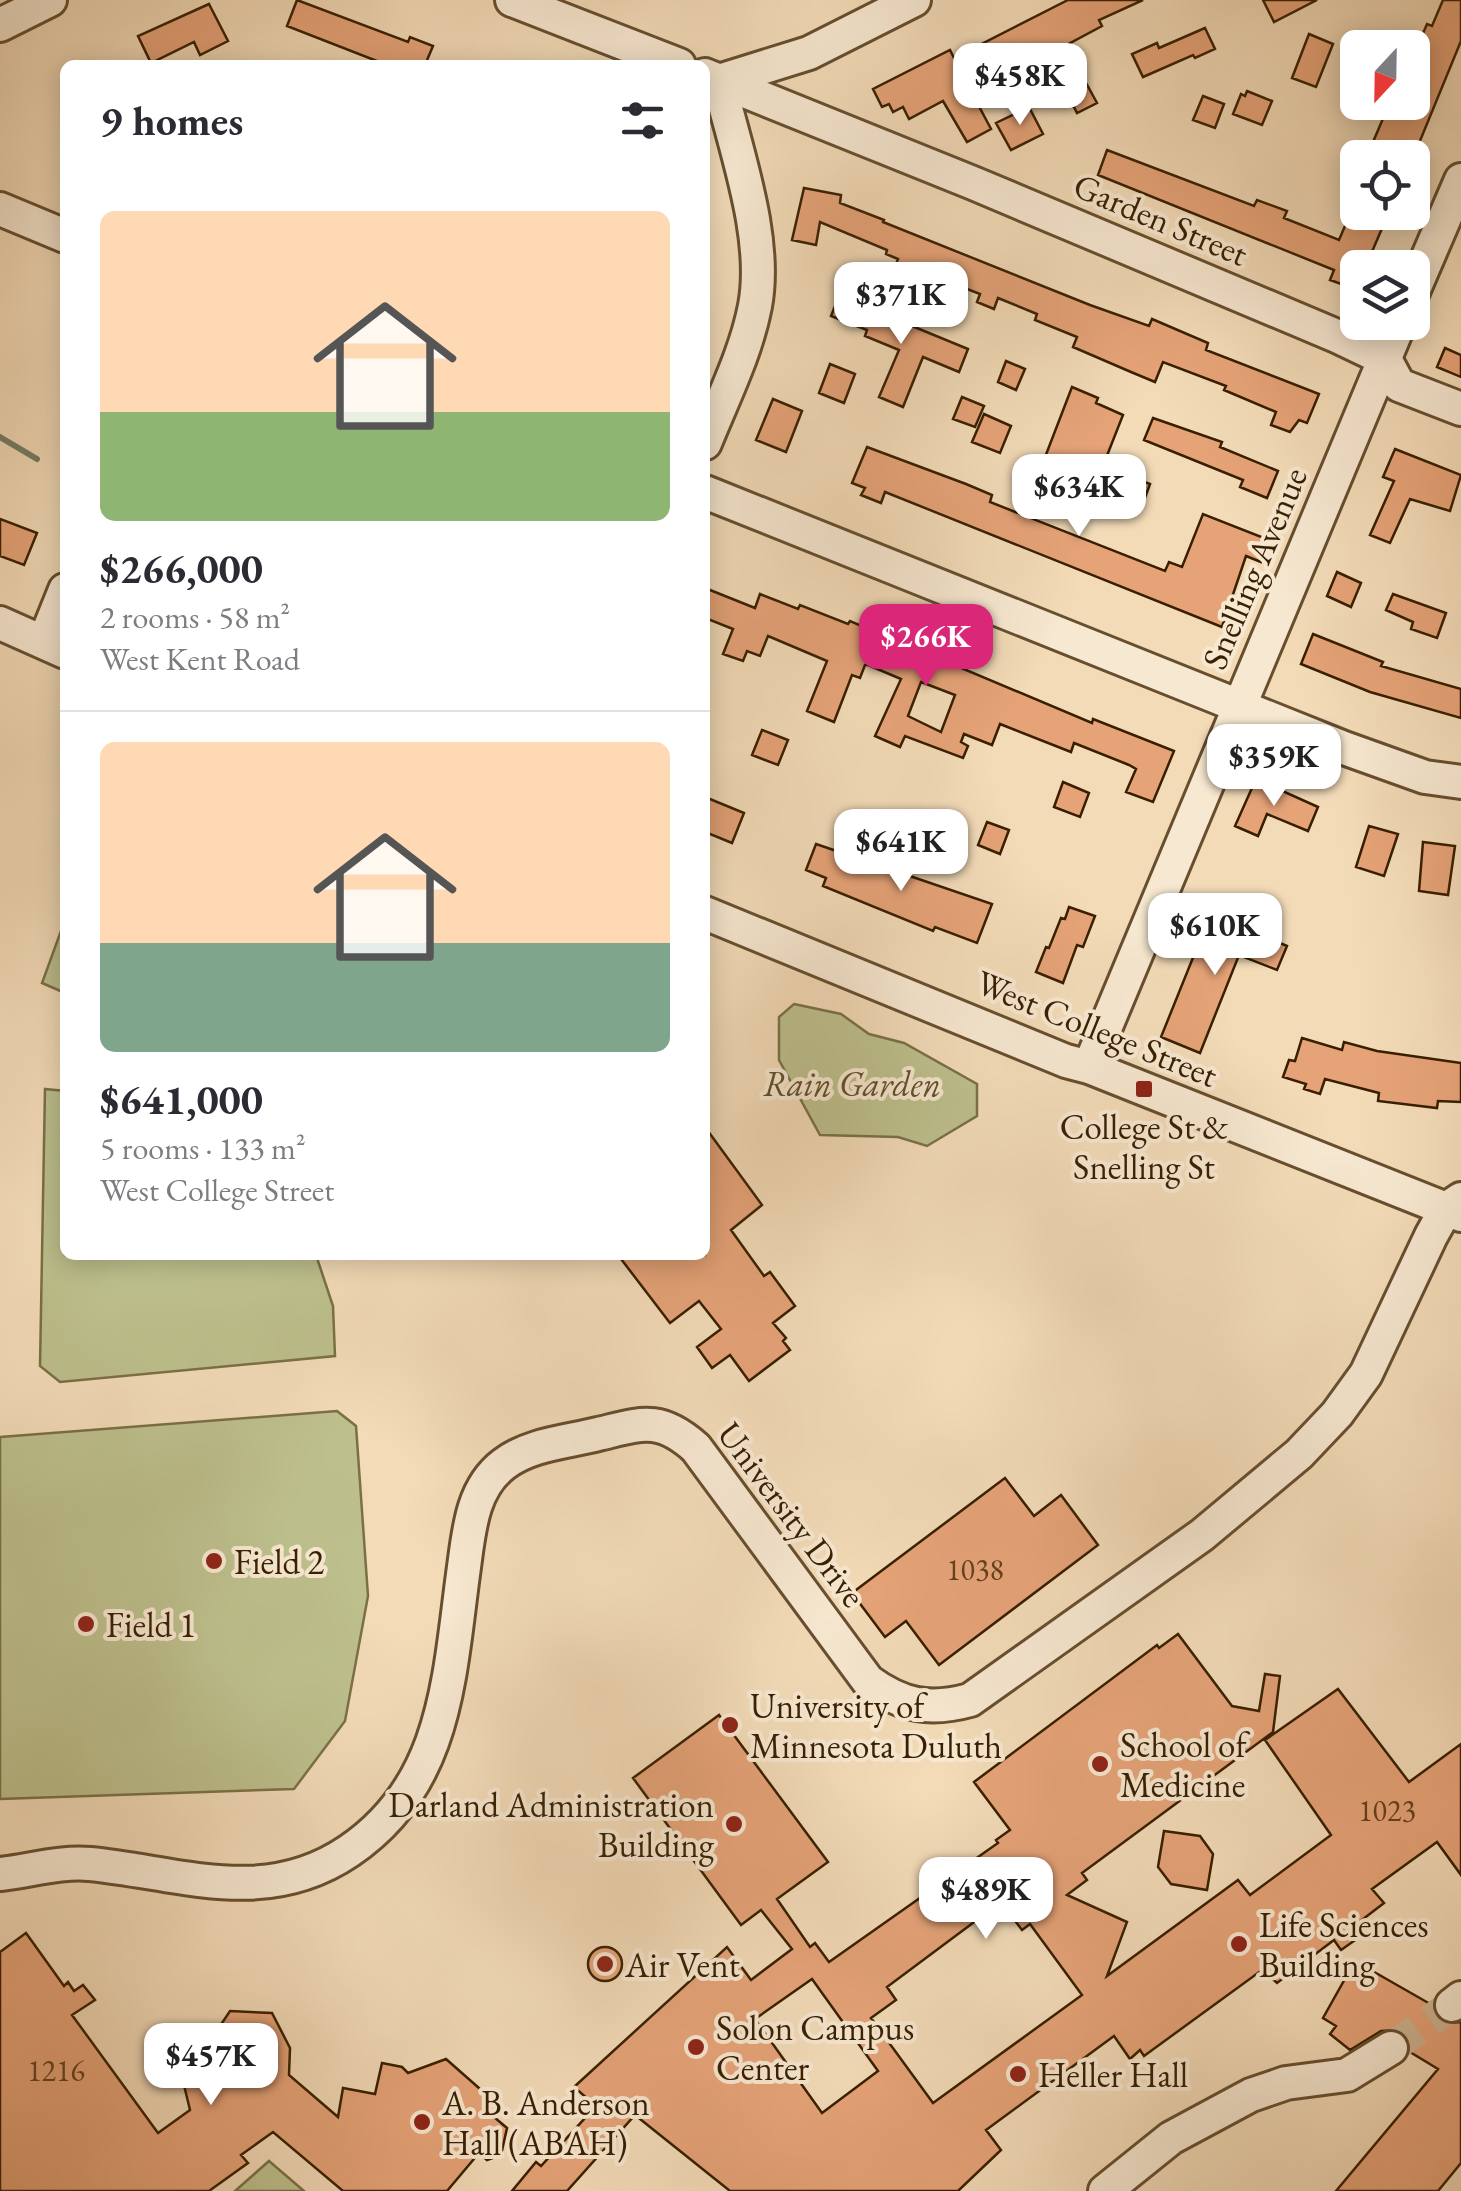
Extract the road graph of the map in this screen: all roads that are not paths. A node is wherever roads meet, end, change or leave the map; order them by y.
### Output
1 (50, 0) edge
2 (512, 0) edge
3 (914, 0) edge
4 (0, 25) edge
5 (666, 60) edge
6 (712, 78) edge
7 (1461, 180) edge
8 (0, 209) edge
9 (60, 234) edge
10 (1430, 252) edge
11 (1393, 340) edge
12 (1385, 359) junction
13 (1461, 408) edge
14 (710, 431) edge
15 (710, 494) edge
16 (60, 616) edge
17 (0, 623) edge
18 (54, 647) edge
19 (1239, 706) junction
20 (1461, 782) edge
21 (710, 915) edge
22 (1089, 1067) junction
23 (1456, 1208) edge
24 (0, 1874) edge
25 (1390, 2048) tunnel mouth
26 (1105, 2191) edge

1 - 4 street
2 - 5 street
3 - 6 street
6 - 12 street, Garden Street
6 - 14 street
7 - 10 street
8 - 9 street
11 - 12 street, Snelling Avenue
12 - 13 street, Garden Street
12 - 19 street, Snelling Avenue
15 - 19 street
16 - 18 street
17 - 18 street
19 - 20 street
19 - 22 street, Snelling Avenue
21 - 22 street, West College Street
22 - 23 street, West College Street
23 - 24 street, University Drive
25 - 26 street

